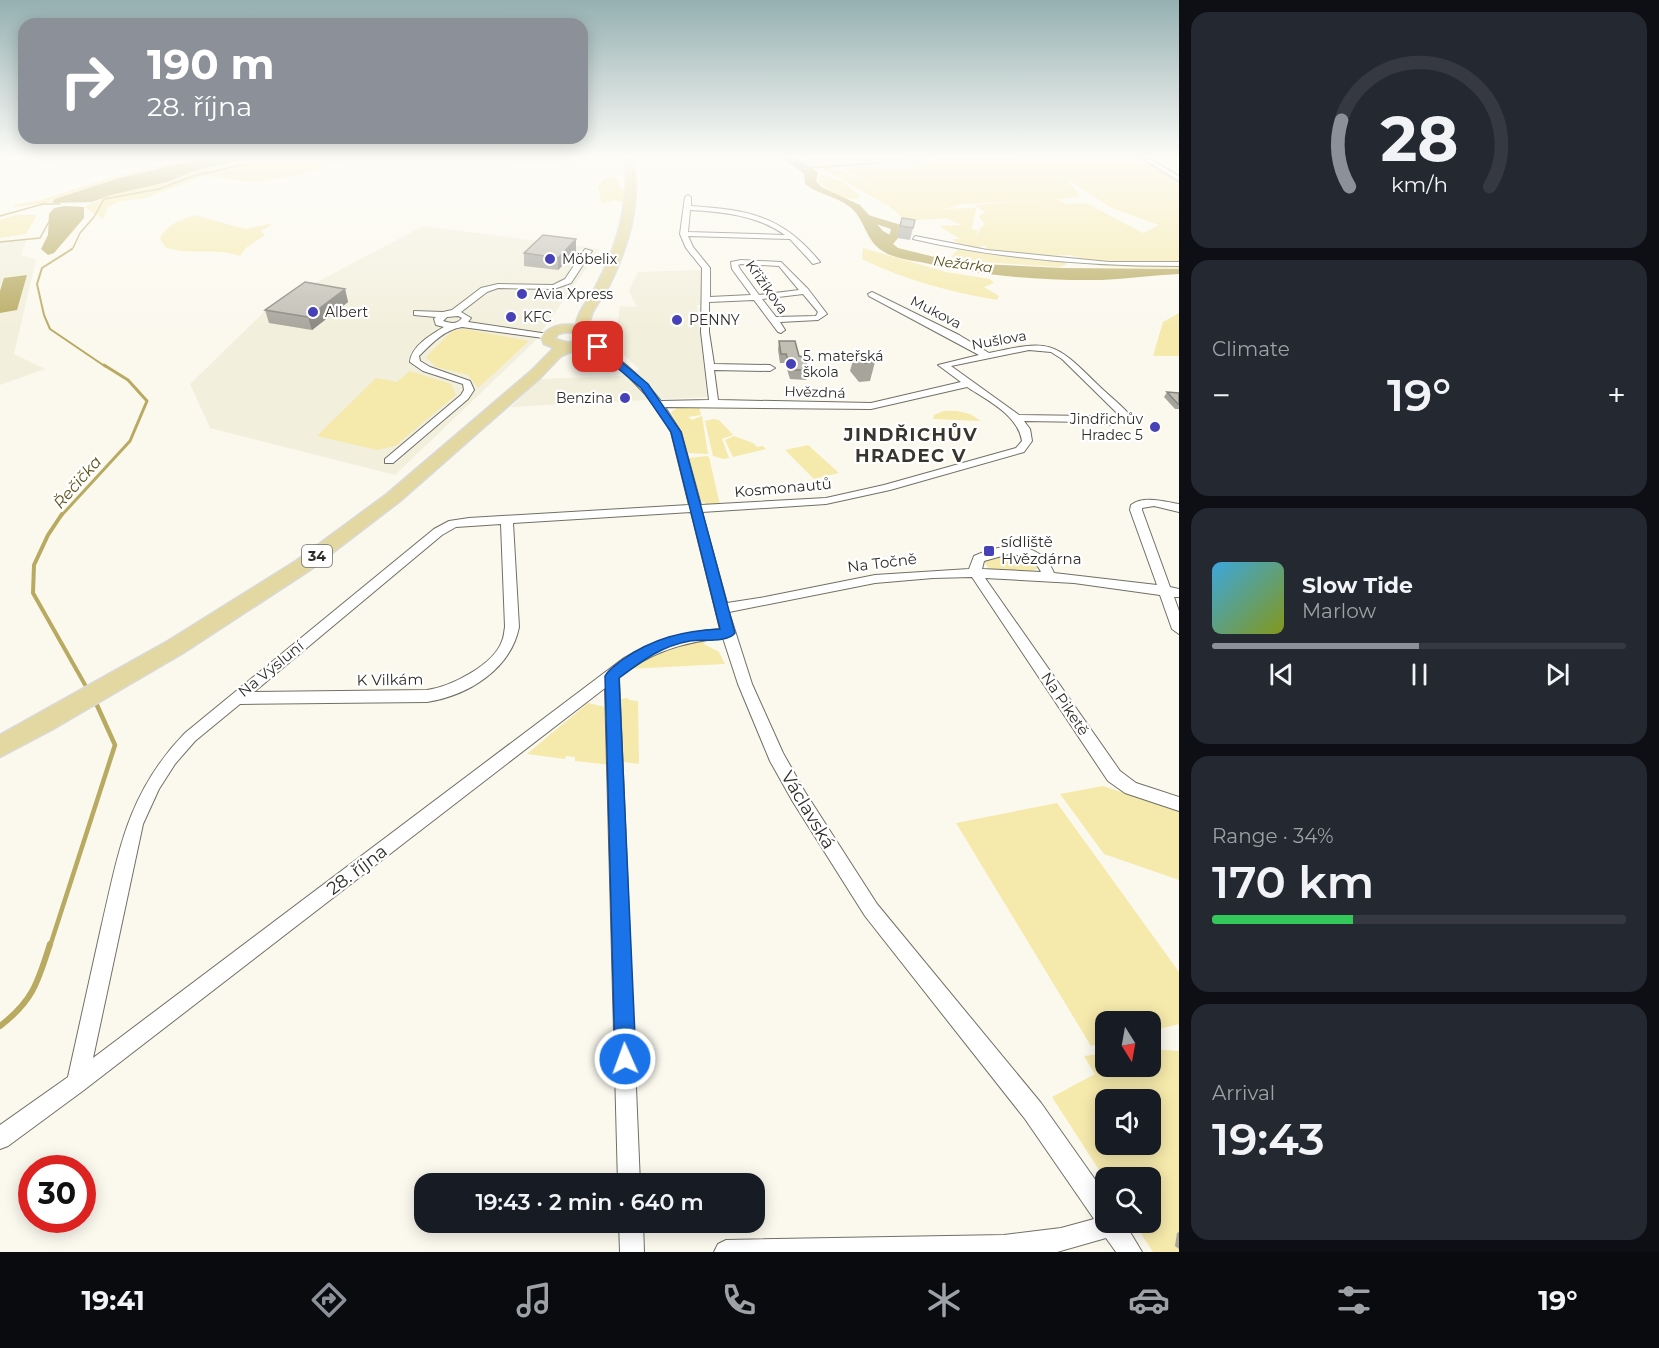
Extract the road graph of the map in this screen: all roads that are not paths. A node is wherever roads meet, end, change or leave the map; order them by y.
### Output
1 (627, 216) edge
2 (686, 216) edge
3 (746, 216) edge
4 (683, 234) junction
5 (791, 237) junction
6 (915, 238) edge
7 (588, 251) dead end
8 (816, 262) dead end
9 (1179, 264) edge
10 (608, 269) junction
11 (805, 291) junction
12 (872, 294) dead end
13 (757, 297) junction
14 (704, 300) junction
15 (470, 302) junction
16 (444, 317) junction
17 (465, 320) junction
18 (774, 320) junction
19 (451, 326) junction
20 (781, 330) dead end
21 (555, 334) junction
22 (432, 339) junction
23 (578, 341) junction
24 (986, 355) junction
25 (609, 356) junction
26 (709, 366) junction
27 (770, 368) dead end
28 (967, 384) junction
29 (508, 397) junction
30 (1107, 400) junction
31 (714, 403) junction
32 (659, 404) junction
33 (1017, 418) junction
34 (1089, 419) junction
35 (389, 461) dead end
36 (1179, 508) edge
37 (696, 509) junction
38 (507, 519) junction
39 (975, 572) junction
40 (1049, 575) junction
41 (1172, 592) edge
42 (721, 608) junction
43 (1179, 629) edge
44 (728, 633) junction
45 (612, 676) junction
46 (236, 698) junction
47 (0, 747) edge
48 (1179, 804) edge
49 (77, 1083) junction
50 (0, 1138) edge
51 (629, 1173) edge
52 (1095, 1201) edge
53 (631, 1233) edge
54 (1096, 1233) edge
55 (1117, 1233) edge
56 (854, 1250) edge
57 (632, 1252) edge
58 (726, 1252) edge
59 (1130, 1252) edge

1 - 10 main road, 34
2 - 4 street
3 - 5 street
4 - 5 street
4 - 14 street
5 - 8 street
6 - 9 street
7 - 15 street
10 - 21 main road, 34
10 - 23 main road, 34
11 - 13 street
11 - 13 street, Křižíkova
11 - 18 street
12 - 24 street, Mukova
13 - 14 street
13 - 18 street, Křižíkova
14 - 26 street
15 - 16 street
15 - 17 street
16 - 17 street
16 - 19 street
16 - 22 street
17 - 19 street
17 - 21 street
18 - 20 street, Křižíkova
19 - 22 street
21 - 23 main road
21 - 23 main road
21 - 29 main road, 34
22 - 35 street
23 - 25 street, Václavská
23 - 25 street, Václavská
23 - 29 main road, 34
24 - 28 street, Nušlova
24 - 30 street, Nušlova
25 - 32 street, Václavská
26 - 27 street
26 - 31 street
28 - 31 street, Hvězdná
28 - 33 street
29 - 47 main road, 34
30 - 34 street
30 - 34 street, Nušlova
31 - 32 street, Hvězdná
32 - 37 street, Václavská
33 - 34 street
33 - 37 street, Kosmonautů
36 - 41 street
37 - 38 street, Na Výsluní
37 - 42 street, Václavská
38 - 46 street, Na Výsluní
38 - 46 street, K Vilkám
39 - 40 street, Na Točně
39 - 40 street
39 - 42 street, Na Točně
39 - 48 street, Na Piketě
40 - 41 street
41 - 43 street
42 - 44 street, Václavská
44 - 45 street, 28. října
44 - 52 street, Václavská
45 - 49 street, 28. října
45 - 51 street
46 - 49 street, Na Výsluní
49 - 50 street, 28. října
53 - 57 street
54 - 56 street
55 - 59 street, Václavská
56 - 58 street

